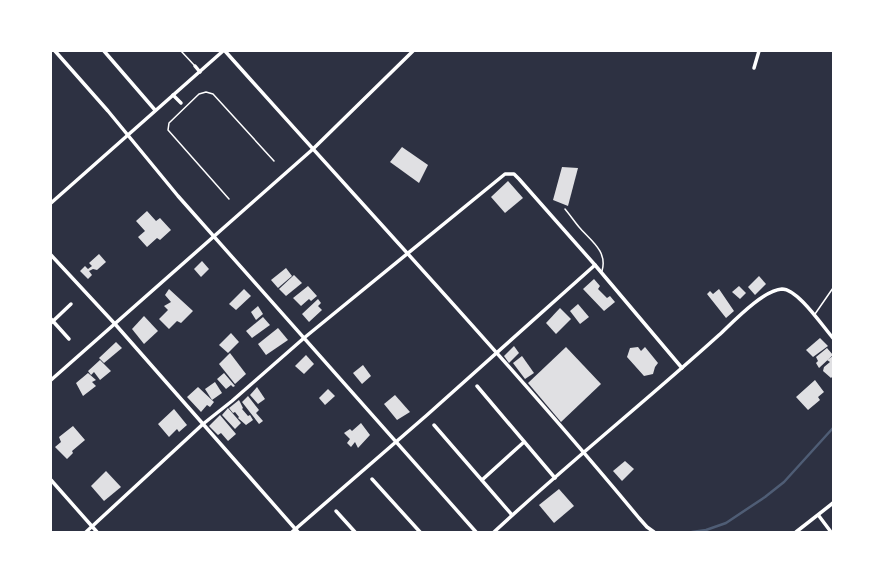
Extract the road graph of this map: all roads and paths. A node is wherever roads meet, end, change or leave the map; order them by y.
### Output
1 (55, 51) edge
2 (104, 51) edge
3 (181, 51) edge
4 (224, 51) edge
5 (413, 51) edge
6 (759, 51) edge
7 (195, 66) joint
8 (754, 68) dead end
9 (200, 72) junction
10 (173, 95) junction
11 (181, 103) joint
12 (186, 108) junction
13 (155, 110) junction
14 (127, 135) junction
15 (313, 149) junction
16 (274, 161) dead end
17 (229, 199) dead end
18 (51, 203) edge
19 (565, 209) dead end
20 (214, 237) junction
21 (408, 254) junction
22 (51, 255) edge
23 (595, 265) junction
24 (601, 272) junction
25 (833, 288) edge
26 (72, 304) dead end
27 (814, 316) junction
28 (52, 321) edge
29 (115, 324) junction
30 (304, 338) junction
31 (833, 338) edge
32 (69, 339) dead end
33 (497, 353) junction
34 (682, 368) junction
35 (51, 380) edge
36 (477, 386) dead end
37 (203, 424) junction
38 (434, 425) dead end
39 (396, 441) junction
40 (524, 442) junction
41 (584, 452) junction
42 (555, 478) junction
43 (372, 479) dead end
44 (51, 480) edge
45 (482, 480) junction
46 (833, 503) edge
47 (336, 511) dead end
48 (512, 515) junction
49 (819, 516) junction
50 (92, 526) junction
51 (297, 530) edge
52 (86, 532) edge
53 (98, 532) edge
54 (292, 532) edge
55 (355, 532) edge
56 (420, 532) edge
57 (476, 532) edge
58 (494, 532) edge
59 (654, 532) edge
60 (796, 532) edge
61 (831, 532) edge

1 - 14 street
2 - 13 street
3 - 7 lane
4 - 9 street
4 - 15 street
5 - 15 street
6 - 8 street
7 - 9 street
9 - 10 street
10 - 11 street
10 - 13 street
11 - 12 lane
12 - 16 lane
12 - 17 lane
13 - 14 street
14 - 18 street
14 - 20 street
15 - 20 street
15 - 21 street
19 - 24 lane
20 - 29 street
20 - 30 street
21 - 23 street
21 - 30 street
21 - 33 street
22 - 29 street
23 - 24 street
23 - 33 street
24 - 34 street
25 - 27 lane
26 - 28 street
27 - 31 street
27 - 34 street
28 - 32 street
29 - 35 street
29 - 37 street
30 - 37 street
30 - 39 street
33 - 39 street
33 - 41 street
34 - 41 street
36 - 40 street
37 - 50 street
37 - 51 street
38 - 45 street
39 - 51 street
39 - 57 street
40 - 42 street
40 - 45 street
41 - 42 street
41 - 59 street
42 - 48 street
43 - 56 street
44 - 50 street
45 - 48 street
46 - 49 street
47 - 55 street
48 - 58 street
49 - 60 street
49 - 61 street
50 - 52 street
50 - 53 street
51 - 54 street

